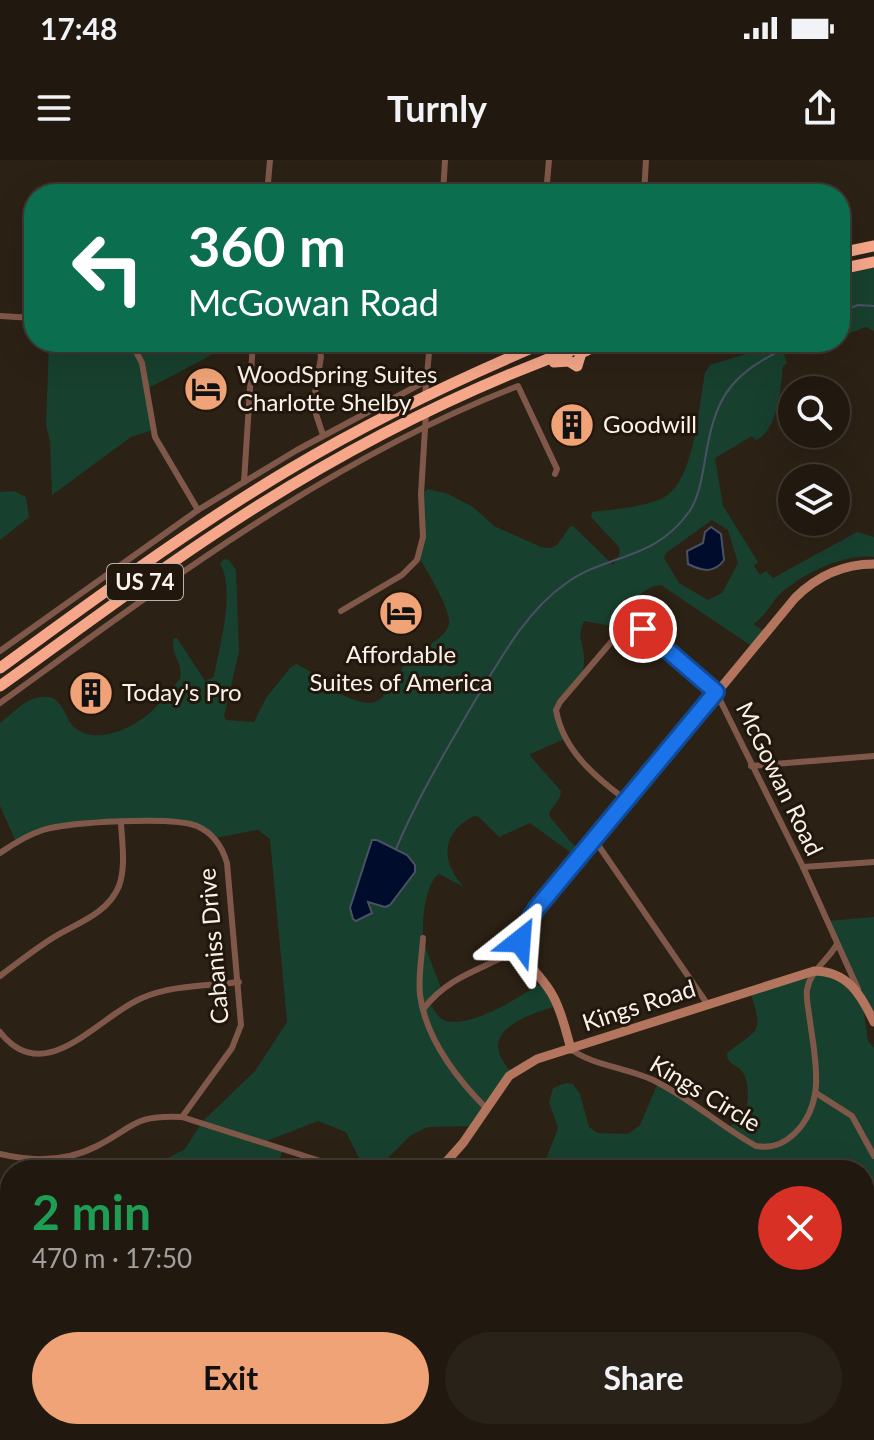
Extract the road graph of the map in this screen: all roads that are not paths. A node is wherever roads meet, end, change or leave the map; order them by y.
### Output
1 (270, 160) edge
2 (445, 160) edge
3 (549, 160) edge
4 (646, 160) edge
5 (268, 184) edge
6 (444, 184) edge
7 (547, 184) edge
8 (645, 184) edge
9 (874, 246) edge
10 (850, 251) edge
11 (874, 262) edge
12 (850, 267) edge
13 (0, 316) edge
14 (24, 317) edge
15 (136, 352) edge
16 (252, 352) edge
17 (320, 352) edge
18 (429, 352) edge
19 (522, 352) edge
20 (568, 352) edge
21 (583, 352) edge
22 (508, 358) junction
23 (523, 369) junction
24 (426, 381) junction
25 (425, 396) junction
26 (426, 413) junction
27 (424, 428) junction
28 (323, 435) junction
29 (363, 445) junction
30 (555, 474) dead end
31 (244, 482) junction
32 (250, 493) junction
33 (198, 510) junction
34 (169, 546) junction
35 (874, 564) edge
36 (71, 600) junction
37 (79, 610) junction
38 (341, 611) dead end
39 (95, 618) junction
40 (101, 630) junction
41 (0, 651) edge
42 (0, 668) edge
43 (22, 670) junction
44 (0, 686) edge
45 (716, 692) junction
46 (0, 703) edge
47 (874, 756) edge
48 (751, 766) junction
49 (626, 800) junction
50 (121, 823) junction
51 (594, 839) junction
52 (0, 853) edge
53 (874, 862) edge
54 (803, 867) junction
55 (423, 938) dead end
56 (837, 944) junction
57 (520, 947) junction
58 (814, 971) junction
59 (0, 976) edge
60 (239, 982) junction
61 (861, 996) junction
62 (708, 1005) junction
63 (424, 1008) junction
64 (874, 1022) edge
65 (0, 1032) edge
66 (571, 1049) junction
67 (816, 1093) junction
68 (487, 1109) junction
69 (182, 1117) junction
70 (0, 1154) edge
71 (874, 1156) edge
72 (315, 1160) edge
73 (448, 1160) edge

1 - 5 street
2 - 6 street
3 - 7 street
4 - 8 street
9 - 10 highway
11 - 12 highway
13 - 14 street
15 - 33 street
16 - 31 street
17 - 28 street
18 - 24 street
19 - 22 highway, US 74
20 - 23 highway, US 74
21 - 23 highway
22 - 25 highway, US 74
22 - 26 highway
23 - 26 highway, US 74
24 - 25 street
24 - 28 street
25 - 29 highway
25 - 32 highway, US 74
26 - 27 street
26 - 29 highway, US 74
27 - 30 street
27 - 38 street
27 - 40 street
28 - 31 street
29 - 39 highway, US 74
31 - 32 street
31 - 33 street
32 - 34 highway, US 74
33 - 36 street
34 - 37 highway, US 74
34 - 39 highway
35 - 45 street
36 - 37 street
36 - 41 street
37 - 42 highway, US 74
37 - 43 highway
39 - 40 street
39 - 43 highway, US 74
40 - 46 street
43 - 44 highway, US 74
45 - 48 street, McGowan Road
45 - 49 street
45 - 49 street, McGowan Road
47 - 48 street
48 - 54 street, McGowan Road
49 - 51 street
50 - 52 street, Cabaniss Drive
50 - 59 street
50 - 60 street, Cabaniss Drive
51 - 57 street
51 - 62 street
53 - 54 street
54 - 56 street, McGowan Road
55 - 63 street
56 - 58 street
56 - 61 street, McGowan Road
57 - 63 street
57 - 66 street
58 - 61 street
58 - 62 street, Kings Road
58 - 67 street, Kings Circle
60 - 65 street
60 - 69 street, Cabaniss Drive
61 - 64 street
62 - 66 street, Kings Road
63 - 68 street
66 - 67 street, Kings Circle
66 - 68 street, Kings Road
67 - 71 street
68 - 73 street, Kings Road
69 - 70 street
69 - 72 street

